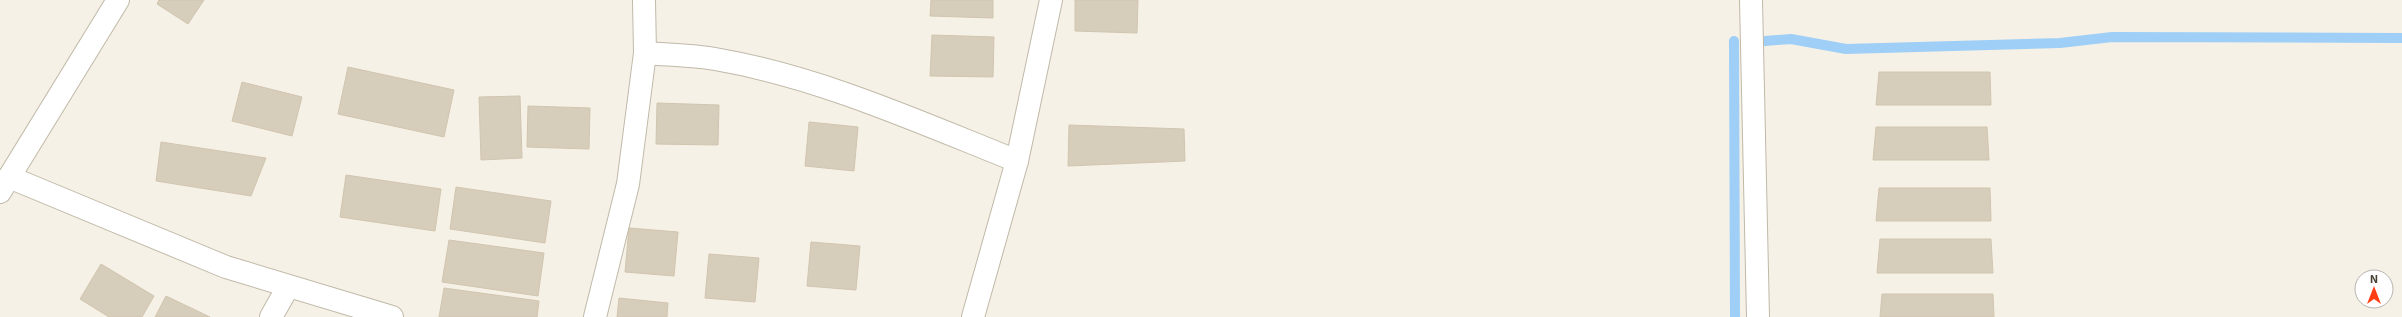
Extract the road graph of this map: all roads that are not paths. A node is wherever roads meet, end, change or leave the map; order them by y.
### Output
1 (118, 0) edge
2 (644, 0) edge
3 (1051, 0) edge
4 (1751, 0) edge
5 (645, 53) junction
6 (1017, 161) junction
7 (5, 185) edge
8 (288, 287) junction
9 (271, 317) edge
10 (392, 317) edge
11 (595, 317) edge
12 (973, 317) edge
13 (1758, 317) edge

1 - 7 street
2 - 5 street
3 - 6 street
4 - 13 street
5 - 6 street
5 - 11 street
6 - 12 street
7 - 8 street
8 - 9 street
8 - 10 street

